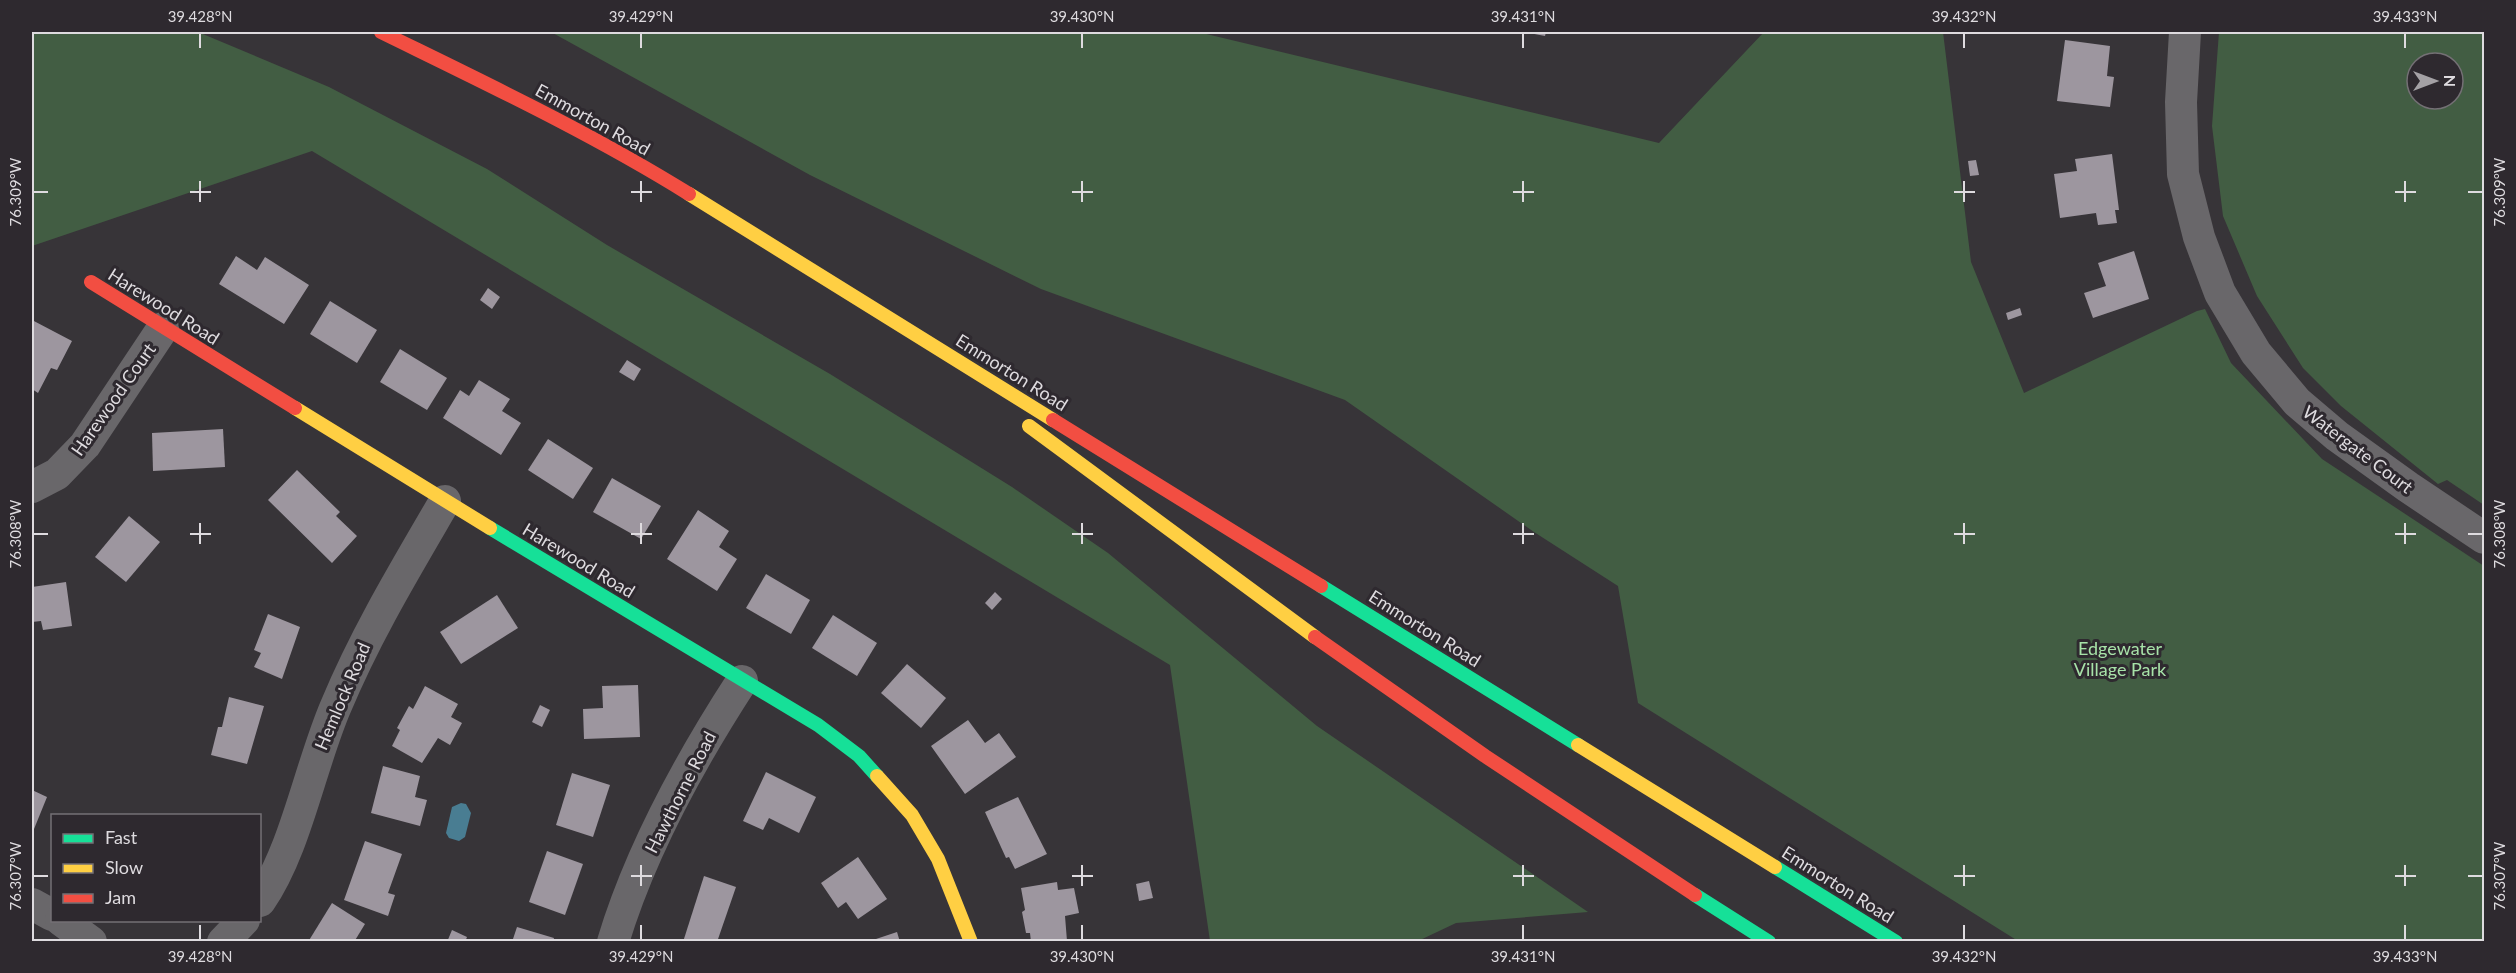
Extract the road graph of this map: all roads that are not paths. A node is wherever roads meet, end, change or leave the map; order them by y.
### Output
1 (381, 32) edge
2 (2185, 32) edge
3 (91, 282) dead end
4 (163, 328) junction
5 (934, 345) junction
6 (32, 487) edge
7 (445, 501) junction
8 (2484, 538) edge
9 (742, 681) junction
10 (261, 899) edge
11 (32, 904) edge
12 (51, 914) edge
13 (62, 922) edge
14 (243, 922) edge
15 (91, 942) edge
16 (223, 942) edge
17 (613, 942) edge
18 (971, 942) edge
19 (1769, 942) edge
20 (1896, 942) edge

1 - 5 main road, Emmorton Road
2 - 8 street, Watergate Court
3 - 4 main road, Harewood Road
4 - 6 street, Harewood Court
4 - 7 main road, Harewood Road
5 - 19 main road, Emmorton Road
5 - 20 main road, Emmorton Road
7 - 9 main road, Harewood Road
7 - 10 street, Hemlock Road
9 - 17 street, Hawthorne Road
9 - 18 main road, Harewood Road
11 - 12 street
13 - 15 street
14 - 16 street

